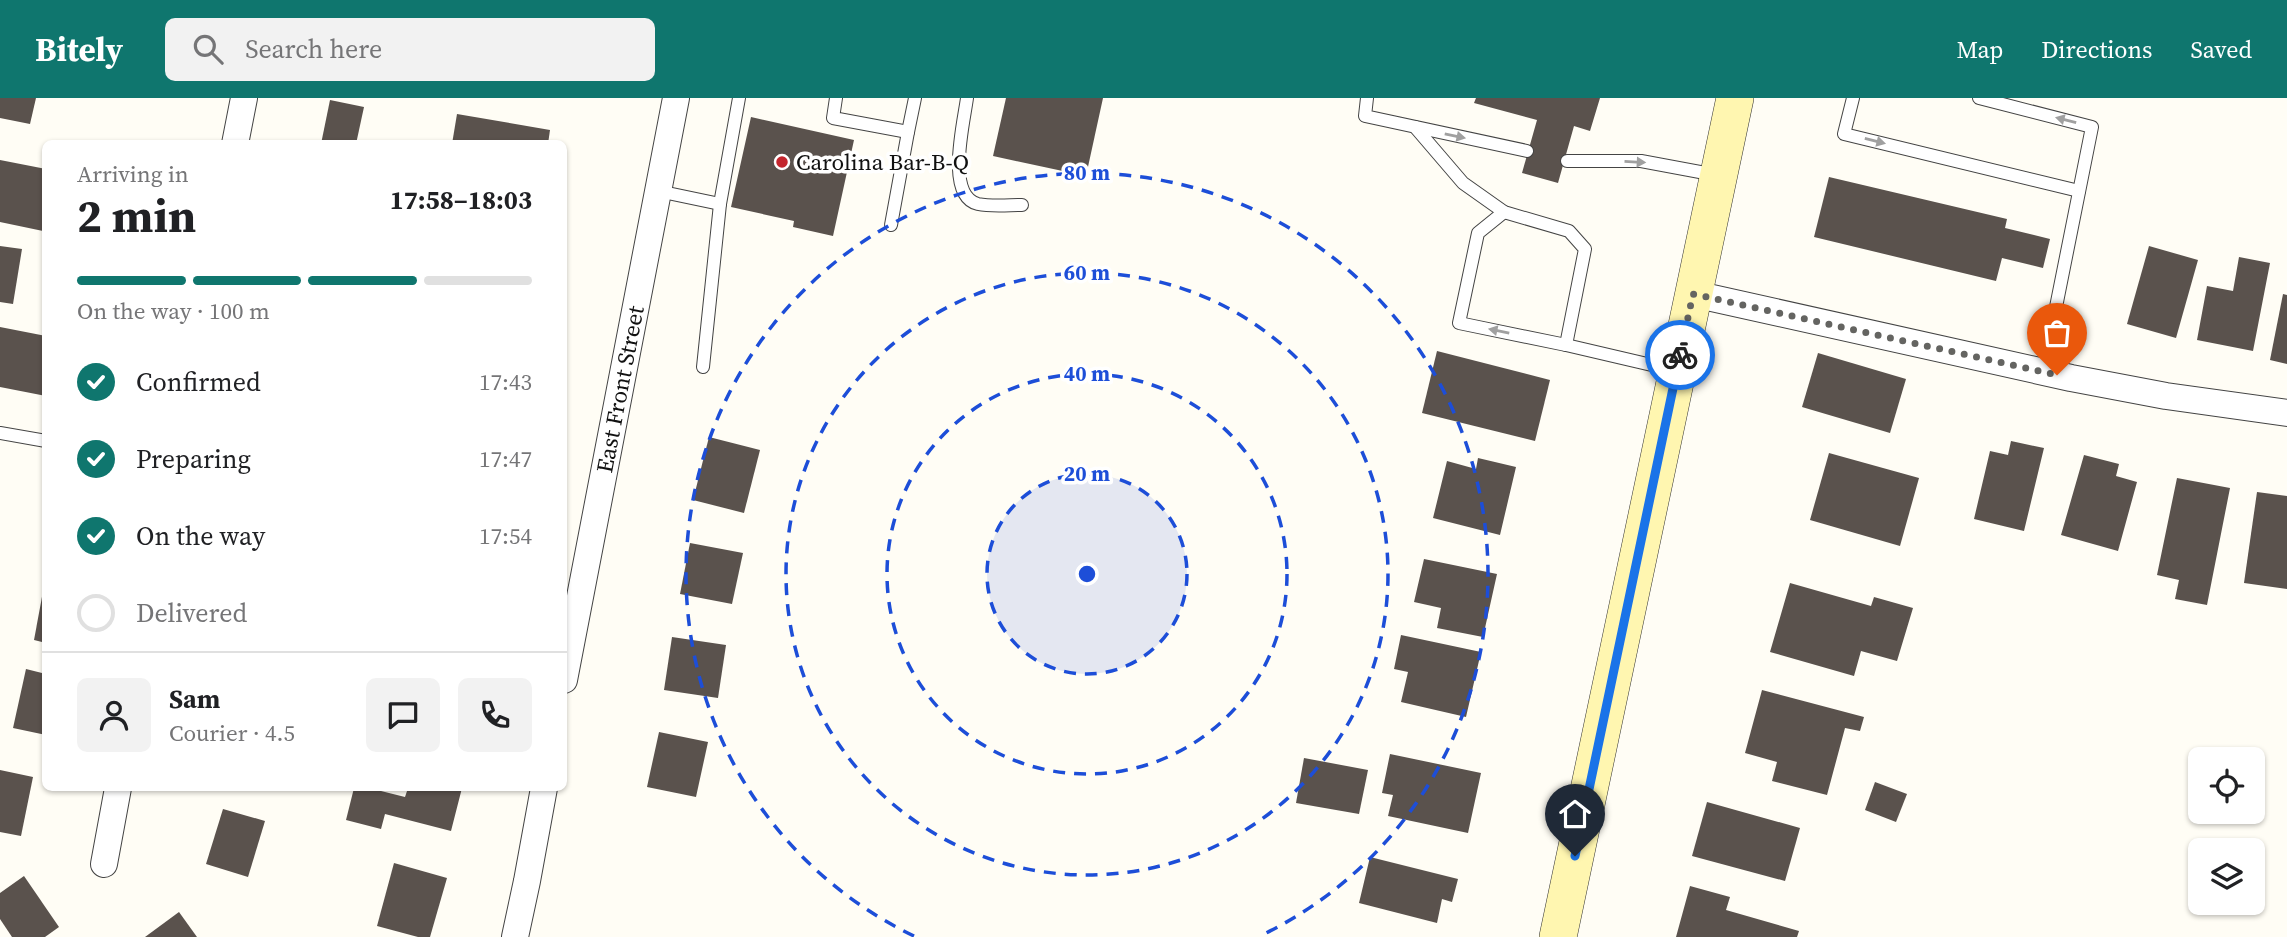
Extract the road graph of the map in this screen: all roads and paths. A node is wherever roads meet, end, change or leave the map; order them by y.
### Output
1 (244, 98) edge
2 (676, 98) edge
3 (739, 98) edge
4 (836, 98) edge
5 (915, 98) edge
6 (967, 98) edge
7 (1367, 98) edge
8 (1735, 98) edge
9 (1853, 98) edge
10 (1979, 98) edge
11 (1415, 127) junction
12 (908, 132) junction
13 (236, 140) edge
14 (1527, 151) dead end
15 (1567, 161) dead end
16 (1718, 176) junction
17 (658, 191) junction
18 (2079, 191) junction
19 (720, 204) junction
20 (1023, 205) dead end
21 (1504, 212) junction
22 (891, 225) dead end
23 (1693, 294) junction
24 (1566, 345) junction
25 (704, 367) dead end
26 (1677, 371) junction
27 (2043, 372) junction
28 (2287, 413) edge
29 (0, 433) edge
30 (42, 440) edge
31 (567, 664) edge
32 (117, 791) edge
33 (543, 791) edge
34 (104, 864) dead end
35 (515, 937) edge
36 (1558, 937) edge

1 - 13 street
2 - 17 street, East Front Street
3 - 19 lane
4 - 12 lane
5 - 12 lane
6 - 20 lane
7 - 11 lane
8 - 16 main road
9 -> 18 lane
18 -> 10 lane
11 -> 14 lane
11 - 21 lane
12 - 22 lane
15 -> 16 lane
16 - 23 main road
17 - 19 lane
17 - 31 street, East Front Street
18 - 27 lane
19 - 25 lane
21 - 24 lane
24 -> 21 lane
23 - 26 main road
23 - 27 street
24 - 26 lane
26 - 36 main road
27 - 28 street
29 - 30 lane
32 - 34 street
33 - 35 street

